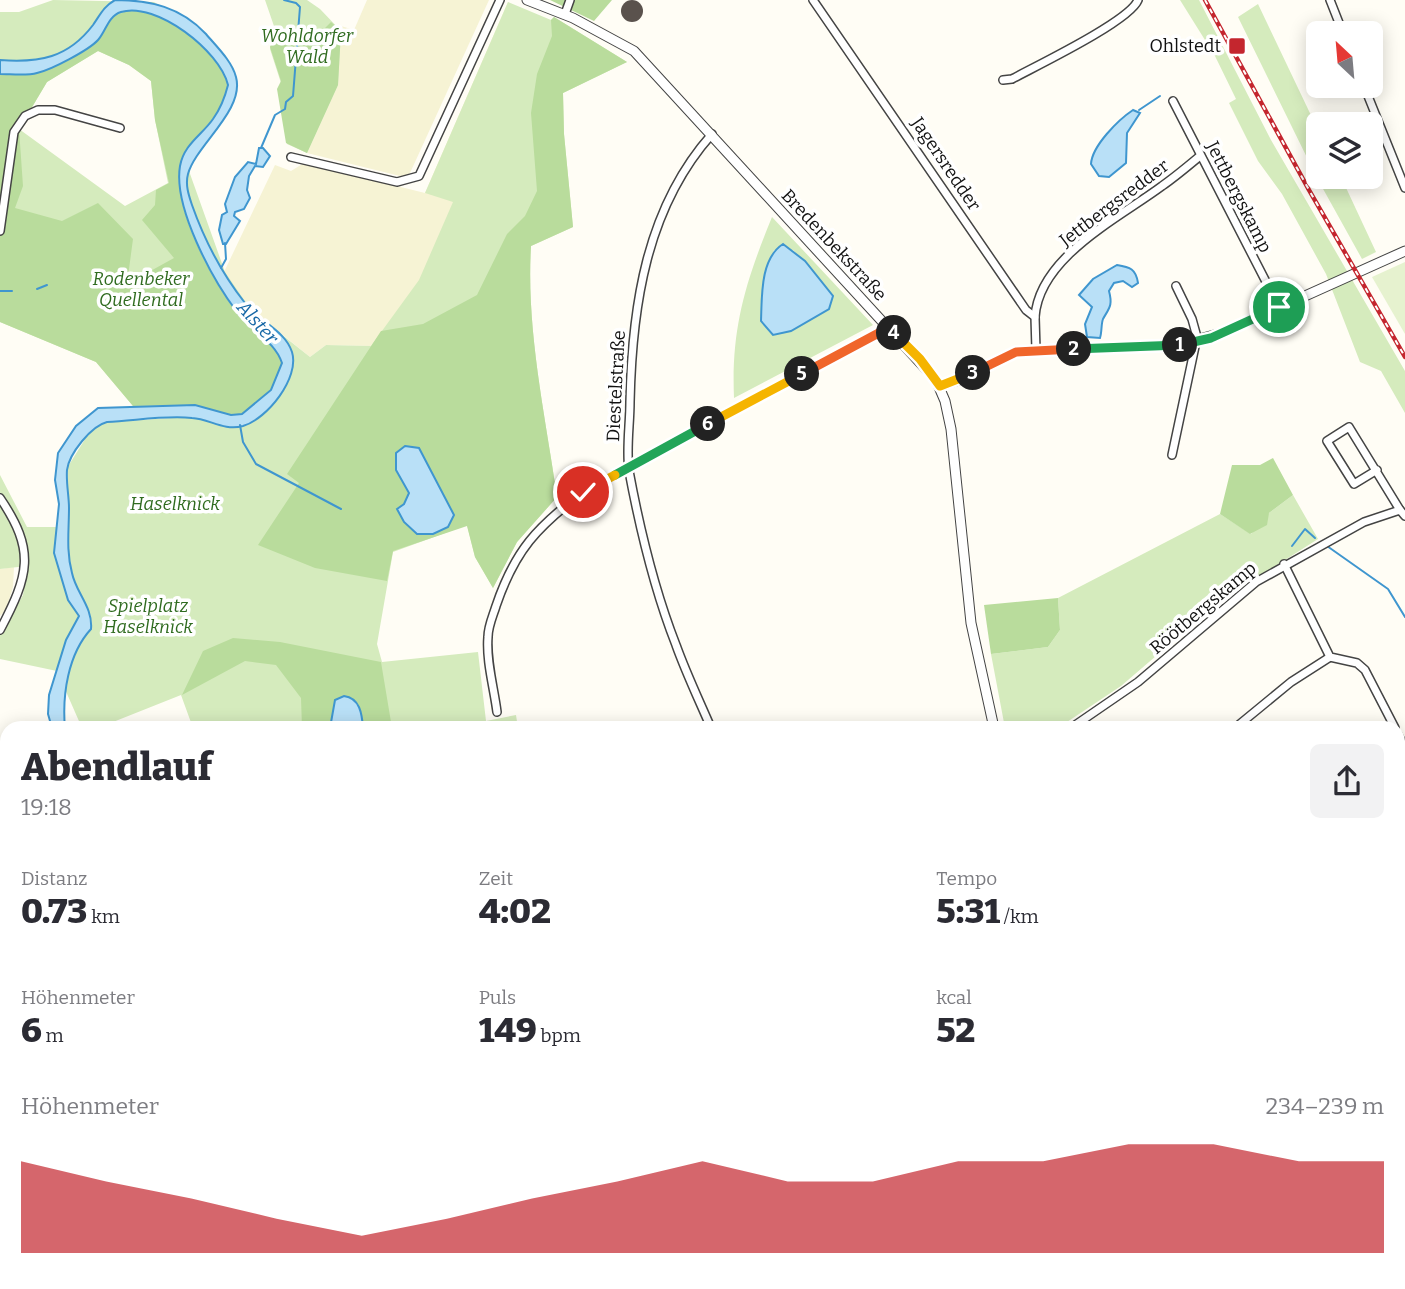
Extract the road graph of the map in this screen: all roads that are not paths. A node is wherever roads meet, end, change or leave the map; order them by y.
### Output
1 (500, 0) edge
2 (527, 0) edge
3 (570, 0) edge
4 (813, 0) edge
5 (1138, 0) edge
6 (1330, 0) edge
7 (565, 15) junction
8 (1338, 21) edge
9 (1003, 80) dead end
10 (1369, 98) edge
11 (1173, 101) dead end
12 (120, 128) dead end
13 (712, 134) junction
14 (1200, 156) junction
15 (292, 157) dead end
16 (1405, 188) edge
17 (0, 231) edge
18 (1405, 251) edge
19 (1176, 286) dead end
20 (1279, 307) junction
21 (1035, 317) junction
22 (888, 328) junction
23 (1196, 342) junction
24 (1036, 350) junction
25 (940, 386) junction
26 (1171, 455) dead end
27 (629, 467) junction
28 (1377, 470) junction
29 (0, 498) edge
30 (1402, 512) edge
31 (1284, 564) junction
32 (0, 630) edge
33 (1331, 657) junction
34 (498, 712) dead end
35 (707, 721) edge
36 (992, 721) edge
37 (1081, 721) edge
38 (1244, 721) edge
39 (1391, 721) edge

1 - 15 street
2 - 7 street, Bredenbekstraße
3 - 7 street
4 - 21 street, Jagersredder
5 - 9 street
6 - 8 street
7 - 13 street, Bredenbekstraße
10 - 16 street
11 - 14 street, Jettbergskamp
12 - 17 street
13 - 22 street, Bredenbekstraße
13 - 27 street, Diestelstraße
14 - 20 street, Jettbergskamp
14 - 21 street, Jettbergsredder
18 - 20 street
19 - 23 street
20 - 23 street
21 - 24 street
22 - 25 street, Bredenbekstraße
22 - 27 street
23 - 24 street
23 - 26 street
24 - 25 street
25 - 36 street, Bredenbekstraße
27 - 34 street
27 - 35 street, Diestelstraße
28 - 28 street
28 - 30 street
29 - 32 street
30 - 31 street, Röötbergskamp
31 - 33 street
31 - 37 street, Röötbergskamp
33 - 38 street
33 - 39 street

